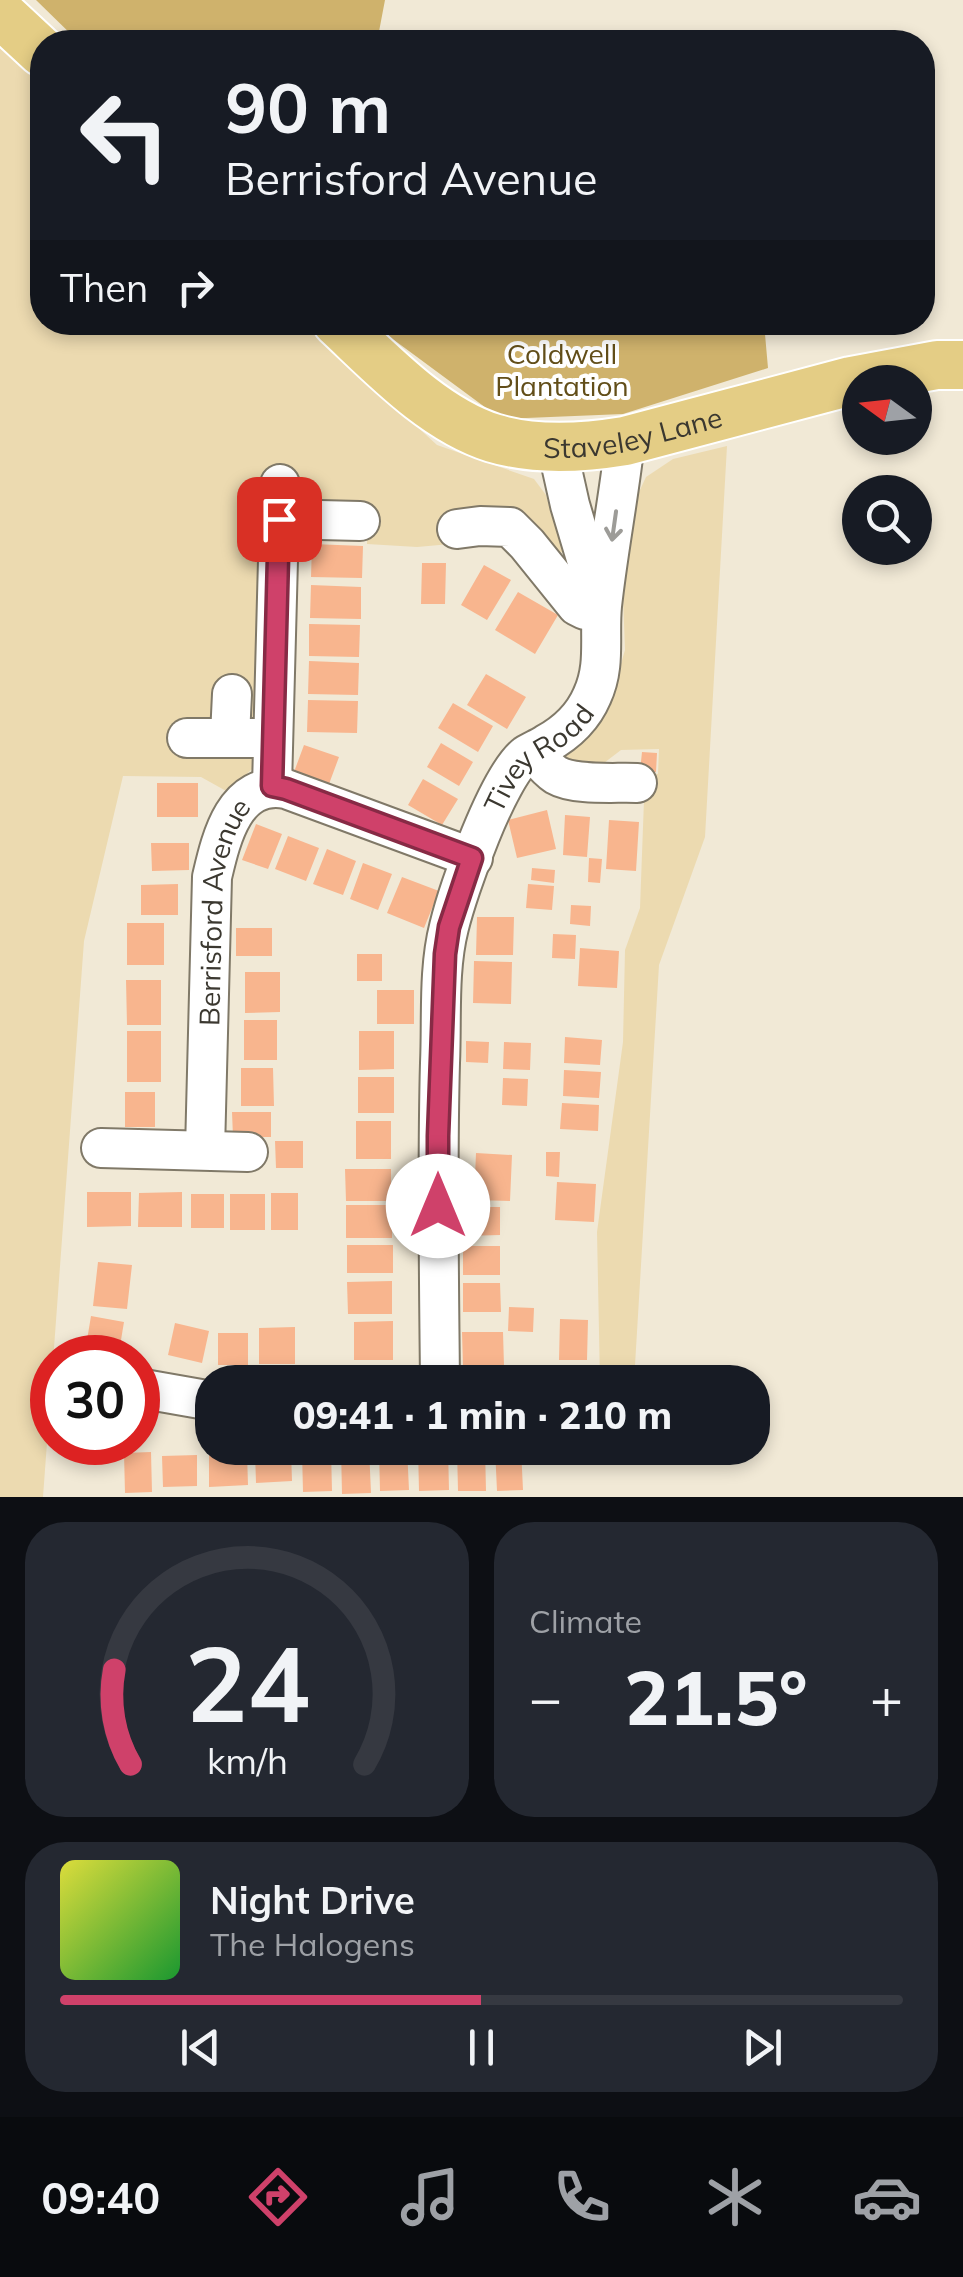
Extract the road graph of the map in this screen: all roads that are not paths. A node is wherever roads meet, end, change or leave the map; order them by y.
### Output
1 (0, 13) edge
2 (30, 41) edge
3 (351, 335) edge
4 (963, 364) edge
5 (625, 441) junction
6 (558, 447) junction
7 (360, 521) dead end
8 (457, 529) dead end
9 (601, 611) junction
10 (232, 694) dead end
11 (230, 736) junction
12 (188, 738) dead end
13 (273, 738) junction
14 (533, 752) junction
15 (637, 783) dead end
16 (272, 786) junction
17 (472, 858) junction
18 (101, 1148) dead end
19 (204, 1150) junction
20 (248, 1152) dead end
21 (440, 1365) edge
22 (160, 1392) edge
23 (195, 1399) edge

1 - 2 main road
3 - 6 main road, Staveley Lane
4 - 5 main road, Staveley Lane
5 - 6 main road, Staveley Lane
5 -> 9 street, Tivey Road
6 - 9 street, Tivey Road
7 - 13 street
8 - 9 street
9 - 14 street, Tivey Road
10 - 11 street
11 - 12 street
11 - 13 street
13 - 16 street
14 - 15 street
14 - 17 street, Tivey Road
16 - 17 street, Berrisford Avenue
16 - 19 street, Berrisford Avenue
17 - 21 street, Tivey Road
18 - 19 street
19 - 20 street
22 - 23 street

